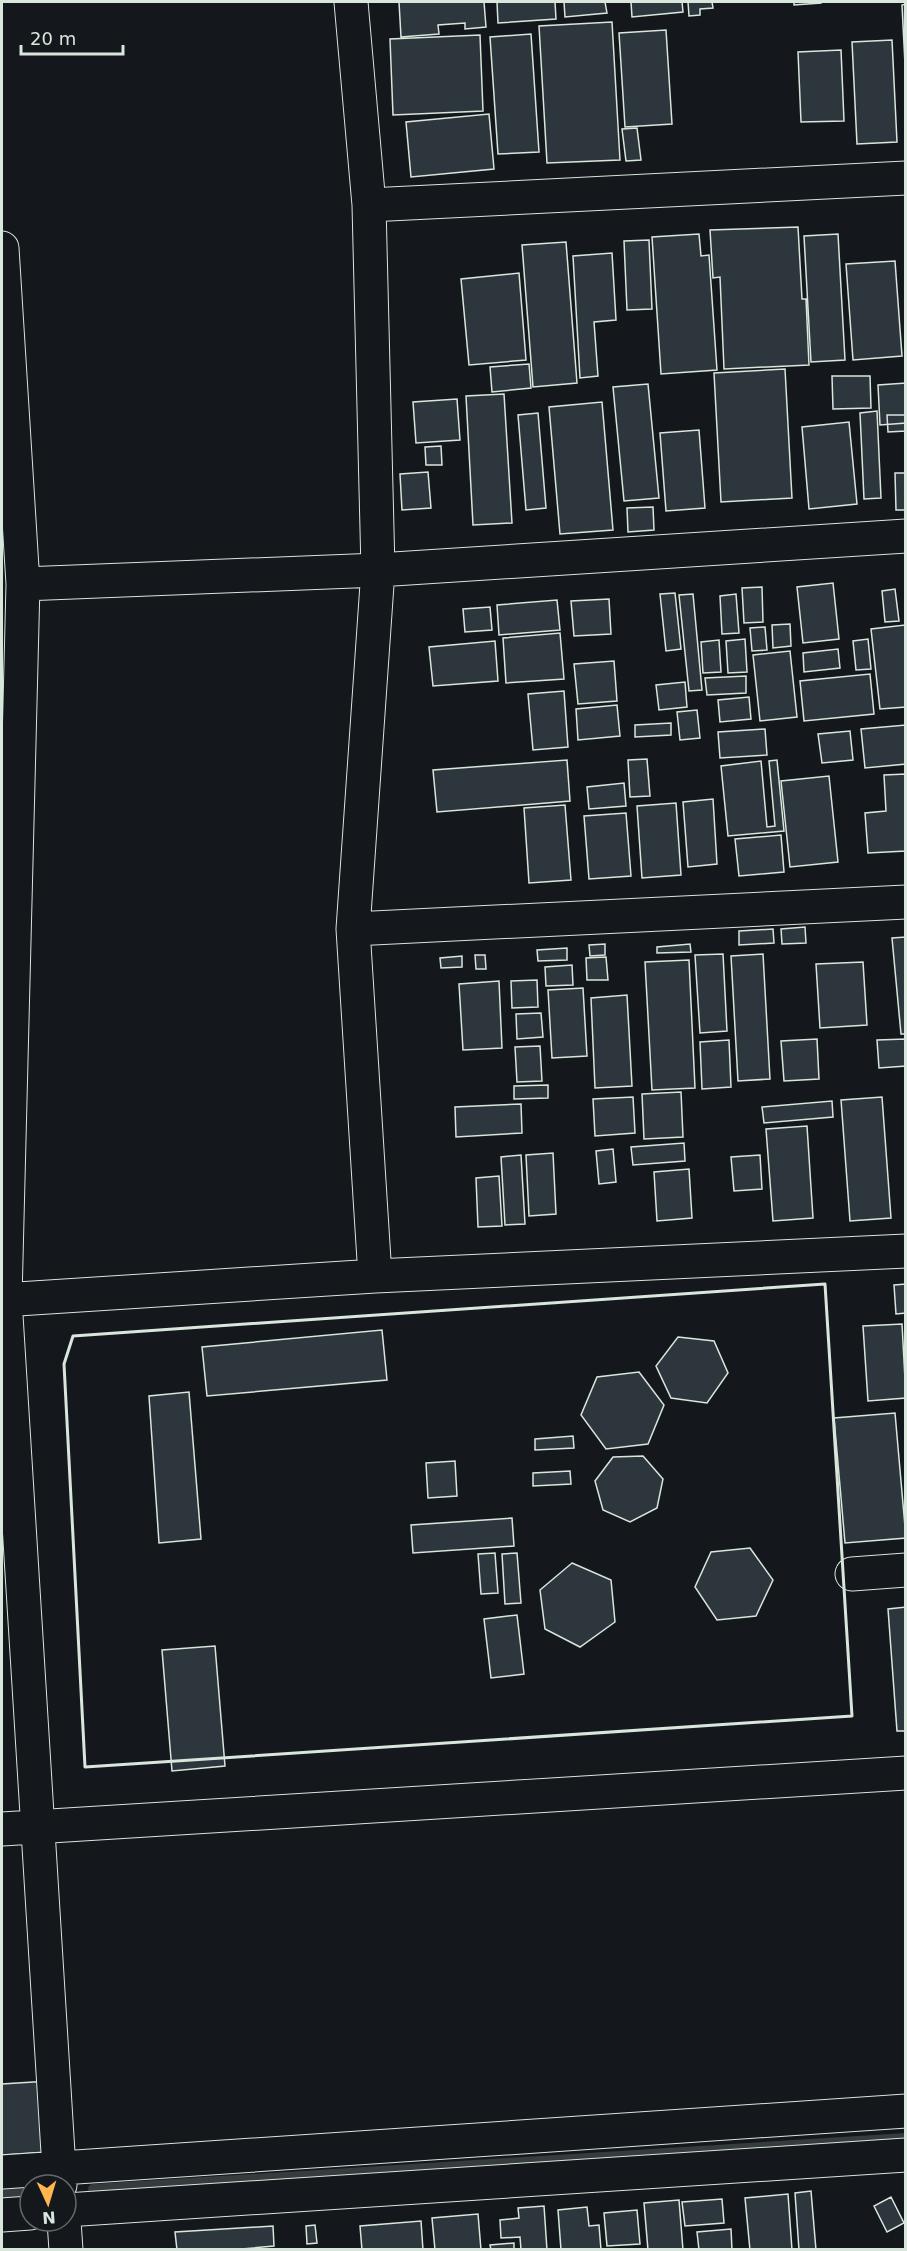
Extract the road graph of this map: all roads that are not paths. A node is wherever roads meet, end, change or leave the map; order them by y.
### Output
1 (351, 2) edge
2 (906, 178) edge
3 (369, 205) junction
4 (2, 248) edge
5 (906, 536) edge
6 (378, 570) junction
7 (23, 584) junction
8 (906, 902) edge
9 (353, 929) junction
10 (906, 1251) edge
11 (375, 1276) junction
12 (3, 1300) edge
13 (906, 1570) edge
14 (852, 1574) dead end
15 (906, 1773) edge
16 (37, 1827) junction
17 (2, 1829) edge
18 (906, 2111) edge
19 (906, 2155) edge
20 (2, 2172) edge
21 (18, 2173) edge
22 (59, 2173) edge
23 (78, 2176) edge
24 (78, 2209) edge
25 (18, 2214) edge
26 (2, 2215) edge
27 (65, 2233) edge
28 (66, 2250) edge

1 - 3 street
2 - 3 street
3 - 6 street
4 - 7 street
5 - 6 street
6 - 7 street
6 - 9 street
7 - 12 street
8 - 9 street
9 - 11 street
10 - 11 street
11 - 12 street
12 - 16 street
13 - 14 street
15 - 16 street
16 - 17 street
16 - 22 street
18 - 23 street
19 - 24 street
20 - 21 street
25 - 26 street
27 - 28 street

